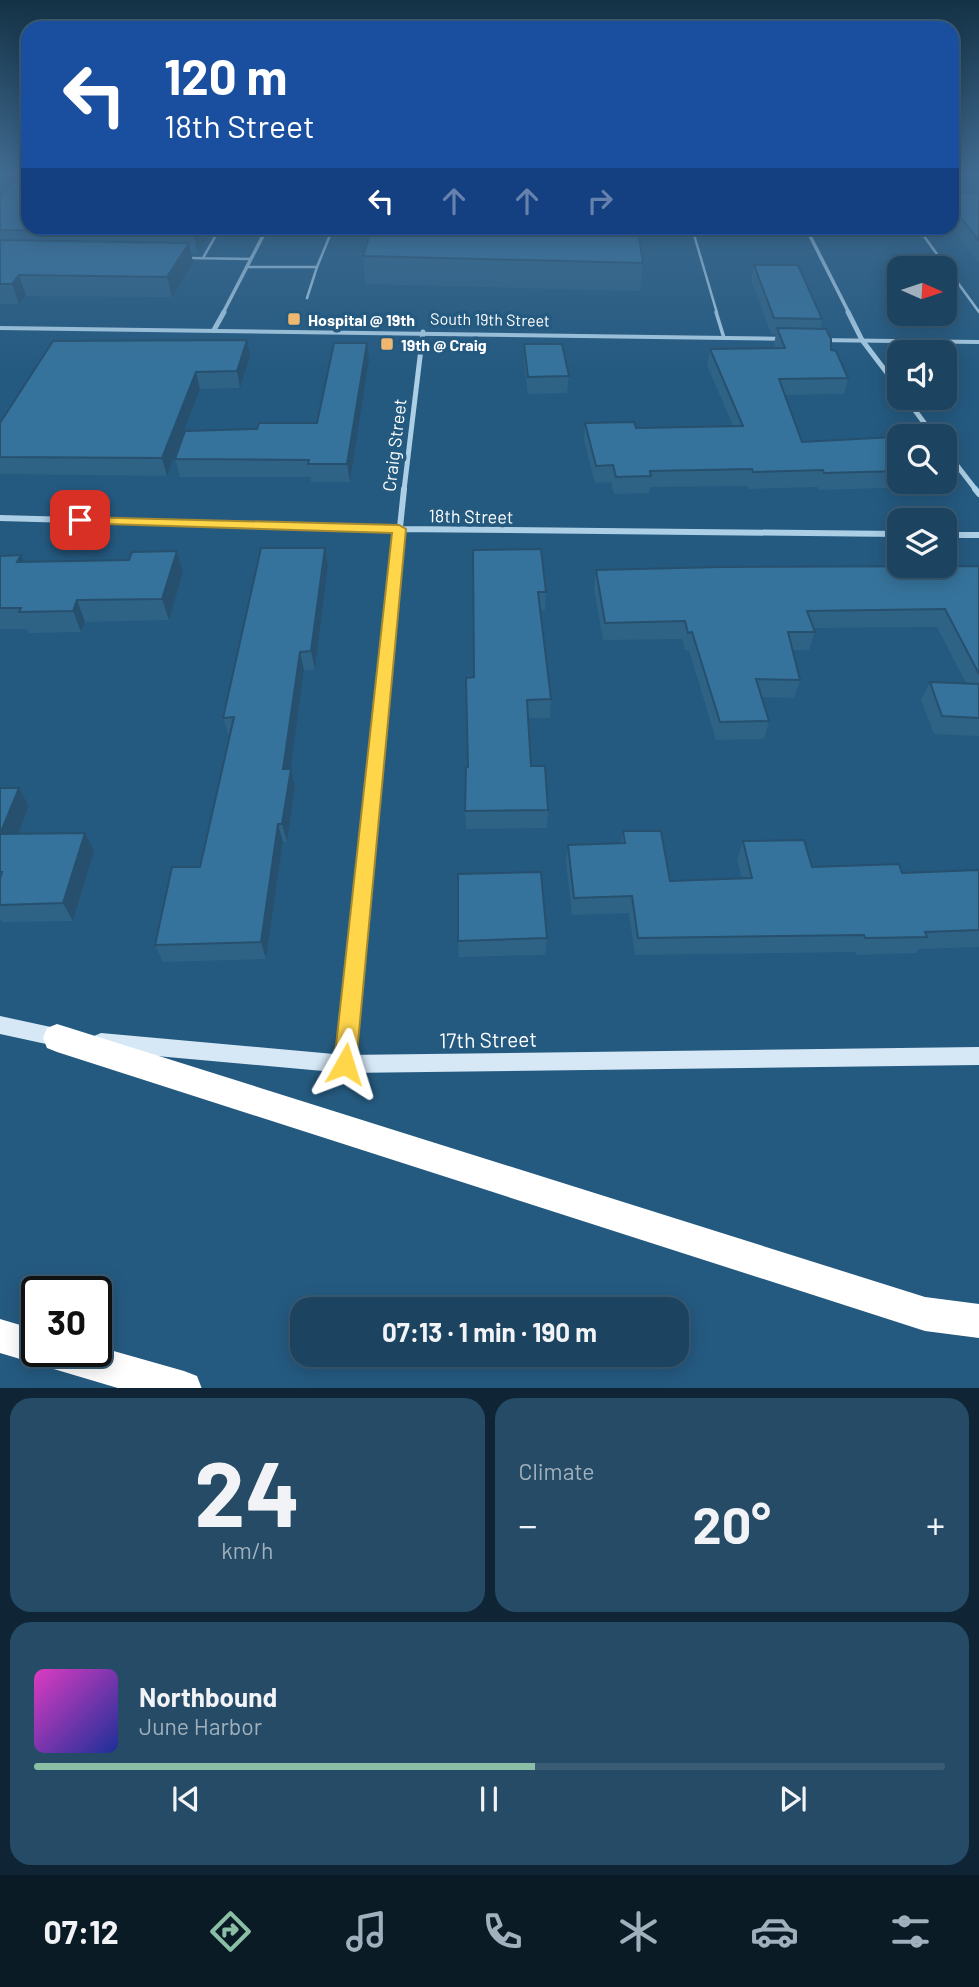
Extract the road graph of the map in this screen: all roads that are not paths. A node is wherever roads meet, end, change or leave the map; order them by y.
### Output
1 (213, 240) edge
2 (261, 240) edge
3 (328, 240) edge
4 (695, 240) edge
5 (812, 240) edge
6 (927, 240) edge
7 (176, 258) edge
8 (203, 258) junction
9 (251, 259) junction
10 (246, 267) junction
11 (317, 267) junction
12 (307, 298) dead end
13 (979, 312) edge
14 (0, 328) edge
15 (214, 330) junction
16 (423, 332) junction
17 (724, 338) junction
18 (862, 341) junction
19 (979, 342) edge
20 (887, 373) edge
21 (957, 466) edge
22 (979, 494) edge
23 (0, 518) edge
24 (399, 529) junction
25 (887, 534) edge
26 (957, 535) edge
27 (979, 535) edge
28 (0, 1025) edge
29 (57, 1038) junction
30 (979, 1056) edge
31 (345, 1064) junction
32 (979, 1321) edge
33 (0, 1336) edge
34 (21, 1342) edge
35 (109, 1367) edge
36 (184, 1388) edge

1 - 8 lane
2 - 9 street
3 - 11 lane
4 - 17 lane
5 - 18 street
6 - 13 lane
7 - 8 lane
8 - 9 lane
9 - 10 street
10 - 11 lane
10 - 15 street
11 - 12 lane
14 - 15 street, South 19th Street
15 - 16 street, South 19th Street
16 - 17 street, South 19th Street
16 - 24 street, Craig Street
17 - 18 street, South 19th Street
18 - 19 street, South 19th Street
18 - 20 street
21 - 22 street
23 - 24 street, 18th Street
24 - 25 street, 18th Street
24 - 31 street, Craig Street
26 - 27 street
28 - 29 main road, 17th Street
29 - 31 main road, 17th Street
29 - 32 highway
30 - 31 main road, 17th Street
33 - 34 highway
35 - 36 highway

